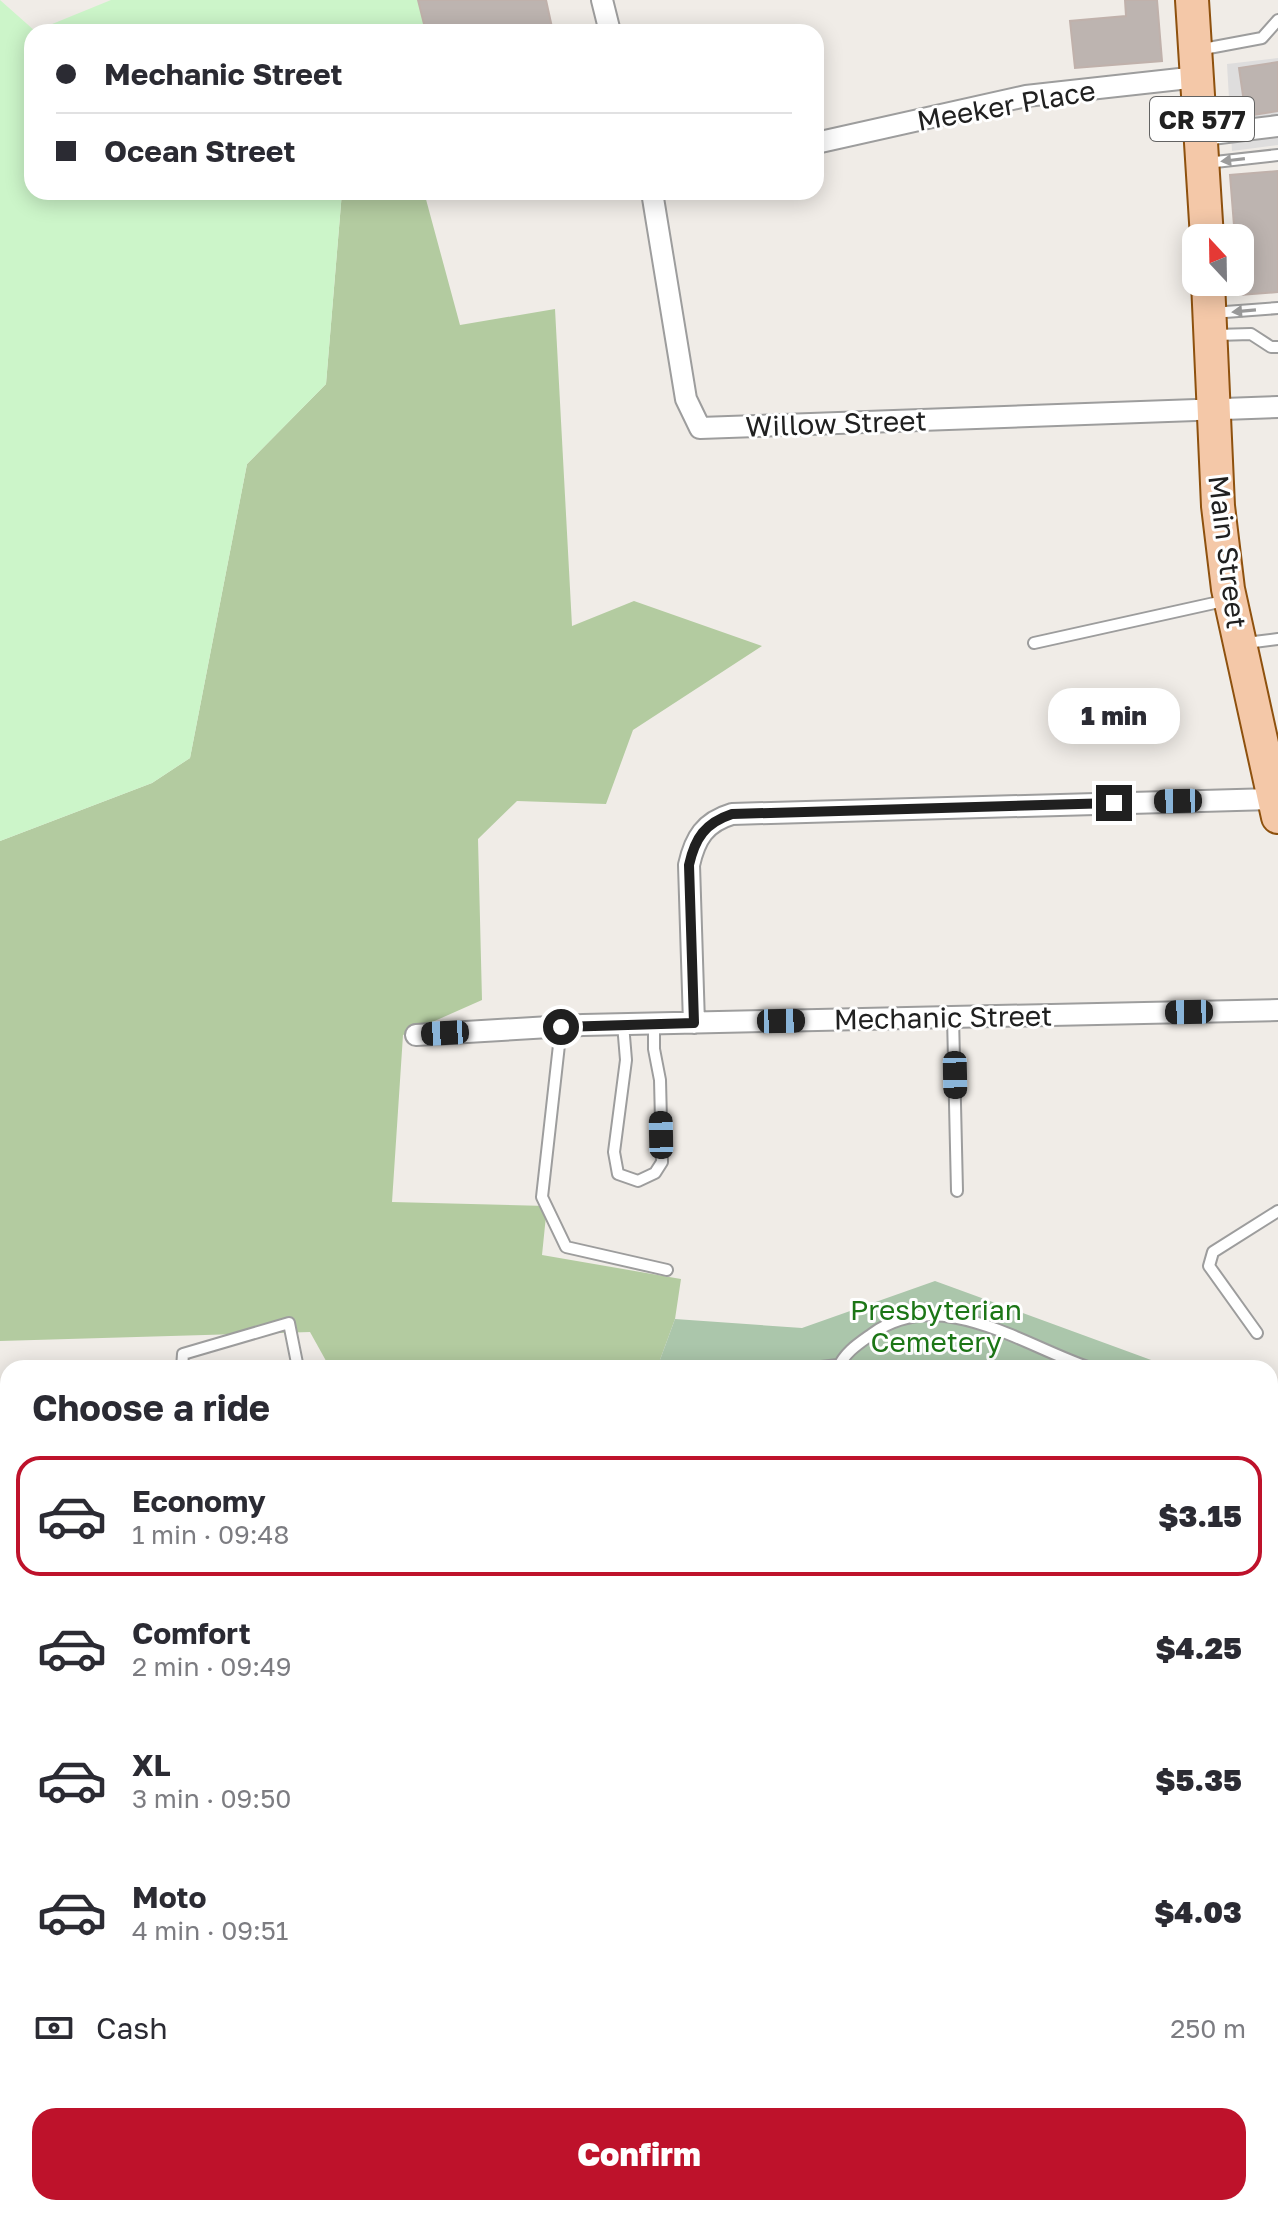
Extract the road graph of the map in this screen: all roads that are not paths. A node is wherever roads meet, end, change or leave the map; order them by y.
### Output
1 (602, 0) edge
2 (1192, 0) edge
3 (1278, 20) edge
4 (608, 24) edge
5 (1197, 64) junction
6 (1278, 126) edge
7 (824, 141) edge
8 (1204, 149) junction
9 (1278, 155) edge
10 (653, 200) edge
11 (1207, 224) edge
12 (1278, 308) edge
13 (1209, 310) edge
14 (1278, 347) edge
15 (1278, 407) edge
16 (1213, 408) junction
17 (1230, 600) junction
18 (1278, 639) edge
19 (1034, 643) dead end
20 (1240, 644) junction
21 (1276, 808) edge
22 (1278, 1010) edge
23 (953, 1017) junction
24 (694, 1023) junction
25 (623, 1024) junction
26 (654, 1024) junction
27 (561, 1027) junction
28 (416, 1035) dead end
29 (957, 1191) dead end
30 (1278, 1211) edge
31 (667, 1270) dead end
32 (1257, 1333) dead end
33 (183, 1360) edge
34 (296, 1360) edge
35 (842, 1360) edge
36 (1070, 1360) edge

1 - 4 street
2 - 5 main road, CR 577
3 - 5 lane
5 - 7 street, Meeker Place
5 - 8 main road, CR 577
6 - 8 street
9 -> 8 lane
8 - 11 main road, CR 577
10 - 16 street, Willow Street
12 -> 13 lane
13 - 14 lane
13 - 16 main road, Main Street
15 - 16 street
16 - 17 main road, Main Street
17 - 19 lane
17 - 20 main road, Main Street
18 - 20 lane
20 - 21 main road, Main Street
21 - 24 street
22 - 23 street, Mechanic Street
23 - 24 street, Mechanic Street
23 - 29 lane
24 - 26 street, Mechanic Street
25 - 26 street, Mechanic Street
25 - 26 lane
25 - 27 street, Mechanic Street
27 - 28 street, Mechanic Street
27 - 31 lane
30 - 32 lane
33 - 34 lane
35 - 36 lane

